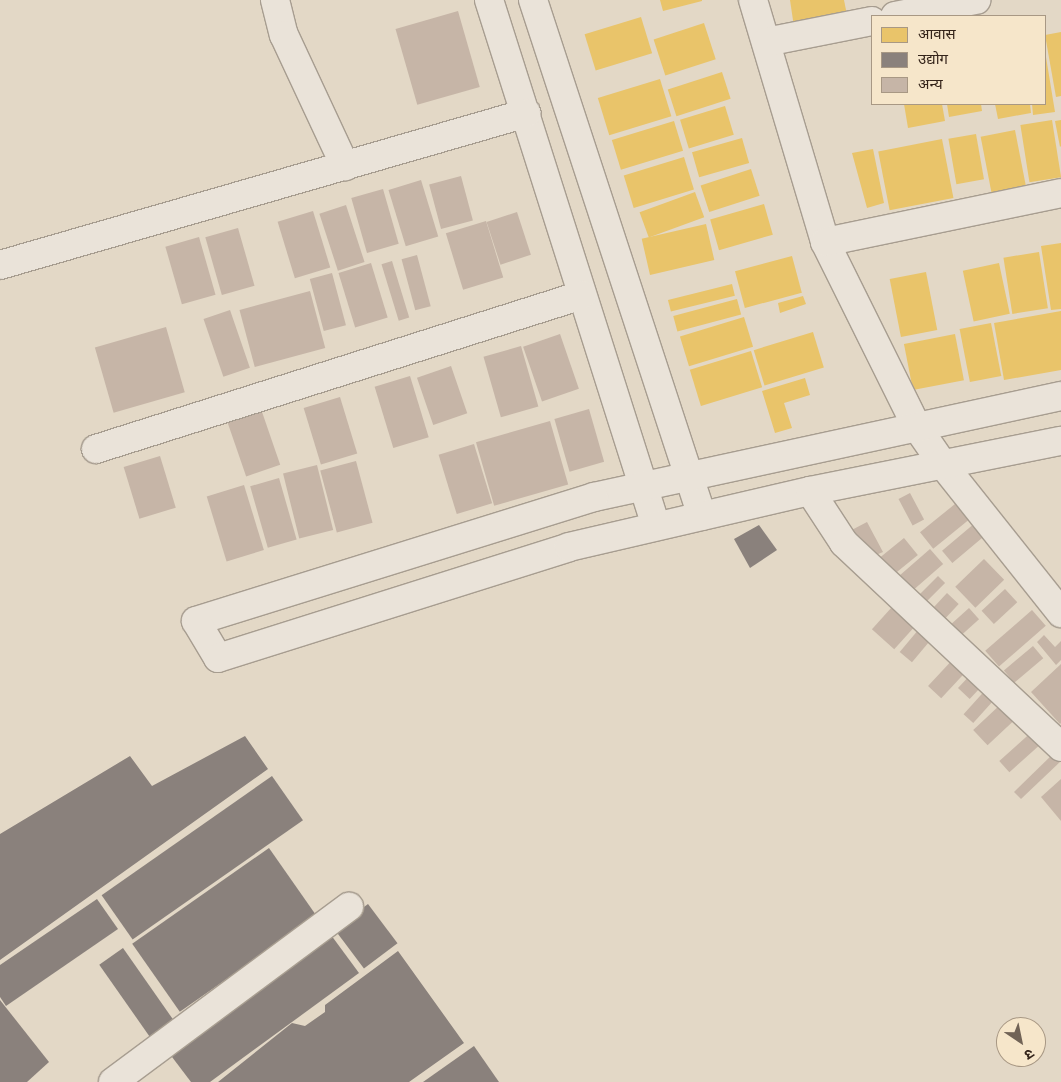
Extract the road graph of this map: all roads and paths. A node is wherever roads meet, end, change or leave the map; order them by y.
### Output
1 (274, 0) edge
2 (489, 0) edge
3 (533, 0) edge
4 (753, 0) edge
5 (976, 0) edge
6 (900, 15) edge
7 (871, 21) edge
8 (766, 42) junction
9 (528, 113) junction
10 (345, 166) junction
11 (1061, 193) edge
12 (825, 242) junction
13 (0, 265) edge
14 (582, 295) junction
15 (1061, 396) edge
16 (917, 427) junction
17 (1061, 441) edge
18 (96, 449) dead end
19 (944, 466) junction
20 (690, 475) junction
21 (646, 486) junction
22 (810, 491) junction
23 (702, 516) junction
24 (656, 526) junction
25 (1061, 613) edge
26 (1061, 746) edge
27 (349, 907) dead end
28 (113, 1082) edge

1 - 10 street
2 - 9 street
3 - 20 street
4 - 8 street
5 - 6 street
7 - 8 street
8 - 12 street
9 - 10 street
9 - 14 street
10 - 13 street
11 - 12 street
12 - 16 street
14 - 18 street
14 - 21 street
15 - 16 street
16 - 19 street
16 - 20 street
17 - 19 street
19 - 22 street
19 - 25 street
20 - 21 street
20 - 23 street
21 - 24 street
21 - 24 street
22 - 23 street
22 - 26 street
23 - 24 street
27 - 28 street

